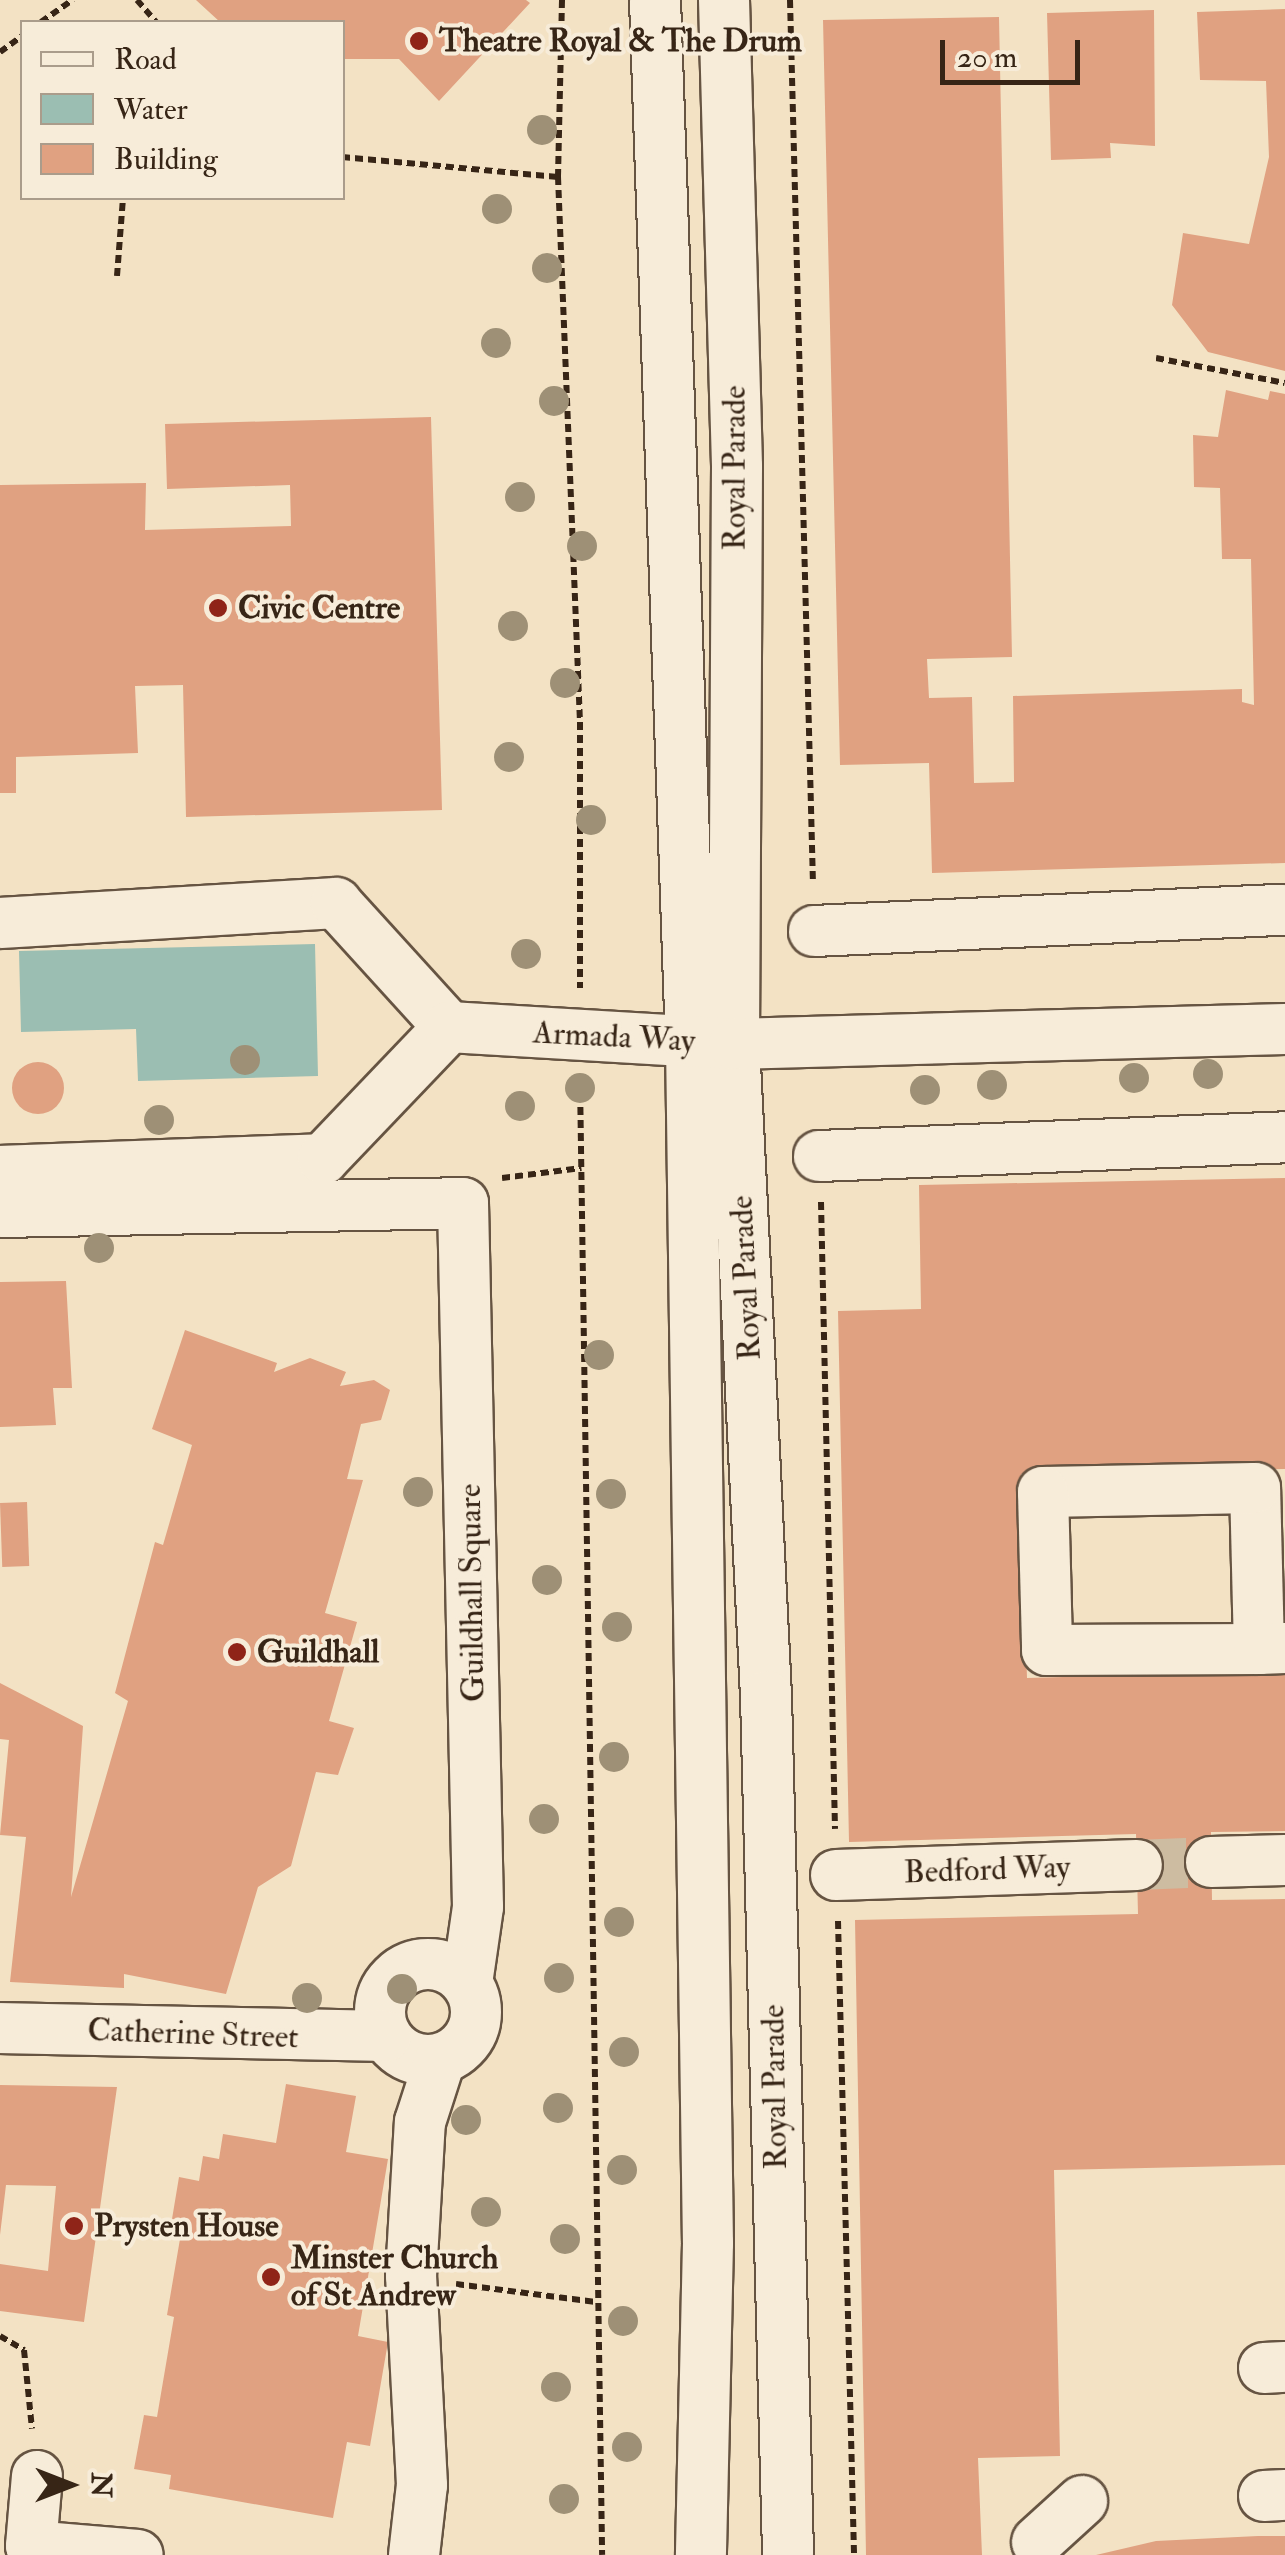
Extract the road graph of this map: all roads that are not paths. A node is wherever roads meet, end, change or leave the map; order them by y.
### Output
1 (655, 0) edge
2 (724, 0) edge
3 (1285, 910) edge
4 (0, 923) edge
5 (814, 931) road end
6 (449, 1027) junction
7 (1285, 1029) edge
8 (712, 1043) junction
9 (1285, 1137) edge
10 (819, 1156) dead end
11 (0, 1170) edge
12 (0, 1212) edge
13 (1272, 1649) edge
14 (1285, 1860) edge
15 (1211, 1862) tunnel mouth
16 (1137, 1865) tunnel mouth
17 (836, 1875) road end
18 (467, 1982) junction
19 (0, 2028) edge
20 (386, 2036) junction
21 (440, 2060) junction
22 (36, 2476) road end
23 (1082, 2502) dead end
24 (1036, 2542) dead end
25 (16, 2545) edge
26 (138, 2555) edge
27 (414, 2555) edge
28 (701, 2555) edge
29 (788, 2555) edge

1 - 8 street, Royal Parade
2 - 8 street, Royal Parade
3 - 5 street
4 - 6 street
6 - 8 street, Armada Way
6 - 11 street
7 - 8 street, Armada Way
8 - 28 street, Royal Parade
8 - 29 street, Royal Parade
9 - 10 street
12 - 18 street, Guildhall Square
13 - 13 street
14 - 15 street
16 - 17 street, Bedford Way
18 - 20 street
18 - 21 street
19 - 20 street, Catherine Street
20 - 21 street
21 - 27 street
22 - 25 street
23 - 24 street
25 - 26 street

